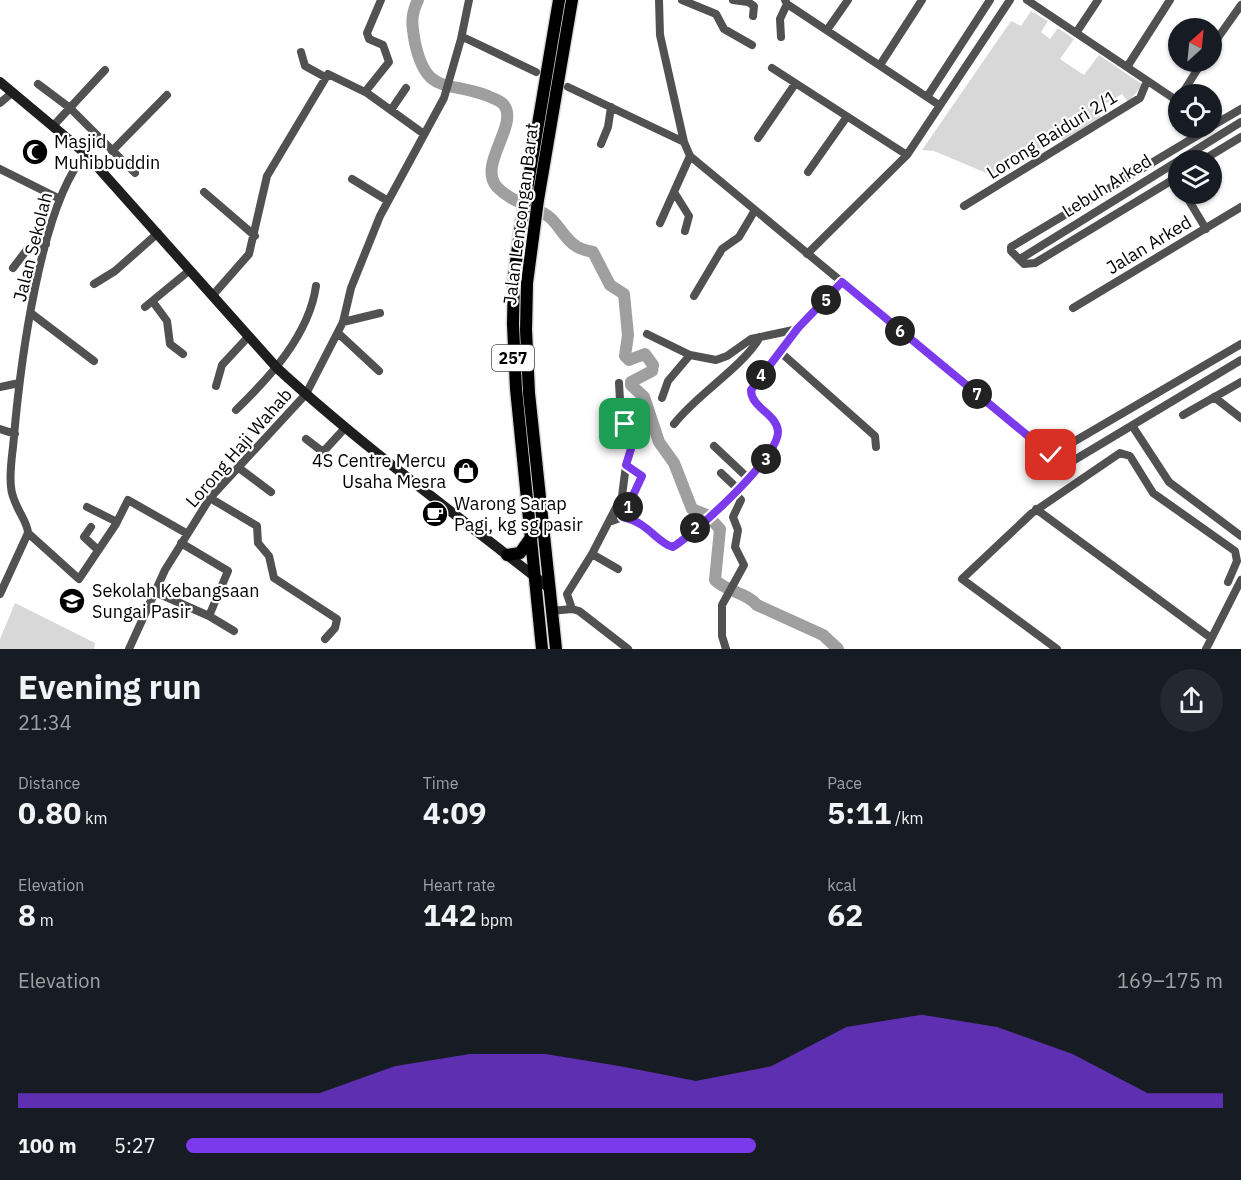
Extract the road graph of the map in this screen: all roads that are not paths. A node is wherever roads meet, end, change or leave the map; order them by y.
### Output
1 (381, 0) edge
2 (469, 0) edge
3 (558, 0) edge
4 (572, 0) edge
5 (659, 0) edge
6 (682, 0) edge
7 (734, 0) edge
8 (848, 0) edge
9 (922, 0) edge
10 (990, 0) edge
11 (1010, 0) edge
12 (1029, 0) edge
13 (1098, 0) edge
14 (1170, 0) edge
15 (786, 2) edge
16 (1241, 5) edge
17 (753, 16) dead end
18 (827, 30) junction
19 (1222, 32) edge
20 (1076, 33) junction
21 (781, 37) dead end
22 (461, 39) junction
23 (752, 45) dead end
24 (301, 52) dead end
25 (880, 65) junction
26 (1126, 67) junction
27 (772, 68) dead end
28 (105, 70) dead end
29 (536, 72) dead end
30 (325, 77) junction
31 (1147, 81) junction
32 (0, 82) edge
33 (38, 84) dead end
34 (795, 84) junction
35 (568, 87) dead end
36 (406, 88) dead end
37 (13, 92) junction
38 (365, 92) junction
39 (1168, 93) edge
40 (167, 95) dead end
41 (927, 97) junction
42 (0, 104) edge
43 (939, 105) junction
44 (611, 107) junction
45 (70, 108) junction
46 (1241, 109) edge
47 (391, 110) junction
48 (846, 118) junction
49 (1222, 120) edge
50 (1241, 122) edge
51 (54, 125) junction
52 (424, 134) junction
53 (1241, 137) edge
54 (758, 138) dead end
55 (1191, 138) edge
56 (1210, 138) edge
57 (1211, 141) junction
58 (684, 142) junction
59 (601, 144) dead end
60 (1196, 150) edge
61 (1220, 150) edge
62 (112, 151) junction
63 (86, 154) junction
64 (907, 155) junction
65 (690, 156) junction
66 (1168, 166) edge
67 (0, 169) edge
68 (808, 172) dead end
69 (135, 173) dead end
70 (352, 179) dead end
71 (1168, 185) edge
72 (204, 192) dead end
73 (674, 192) junction
74 (60, 199) junction
75 (532, 199) junction
76 (388, 201) junction
77 (1191, 204) edge
78 (964, 206) dead end
79 (1241, 207) edge
80 (755, 210) junction
81 (660, 223) dead end
82 (1206, 229) junction
83 (527, 231) junction
84 (685, 231) dead end
85 (158, 233) junction
86 (255, 236) junction
87 (46, 244) junction
88 (807, 254) junction
89 (1020, 259) junction
90 (13, 268) dead end
91 (190, 270) junction
92 (842, 282) junction
93 (94, 284) dead end
94 (316, 286) dead end
95 (213, 295) junction
96 (694, 296) dead end
97 (153, 302) junction
98 (145, 307) dead end
99 (1073, 308) dead end
100 (32, 314) junction
101 (380, 314) dead end
102 (343, 322) junction
103 (798, 328) junction
104 (338, 333) junction
105 (647, 334) dead end
106 (249, 336) junction
107 (760, 337) junction
108 (1241, 344) edge
109 (779, 351) junction
110 (183, 354) dead end
111 (690, 355) junction
112 (1241, 360) edge
113 (94, 361) dead end
114 (1202, 364) junction
115 (277, 368) junction
116 (379, 371) dead end
117 (1213, 375) junction
118 (1241, 382) edge
119 (19, 383) junction
120 (619, 383) dead end
121 (216, 386) dead end
122 (0, 387) edge
123 (306, 394) junction
124 (1214, 397) junction
125 (662, 398) dead end
126 (236, 410) dead end
127 (1183, 416) dead end
128 (1241, 418) edge
129 (674, 424) dead end
130 (1133, 427) junction
131 (345, 428) junction
132 (0, 429) edge
133 (15, 434) junction
134 (306, 439) dead end
135 (714, 446) dead end
136 (876, 447) dead end
137 (1051, 455) junction
138 (626, 465) junction
139 (239, 468) junction
140 (721, 473) dead end
141 (749, 479) junction
142 (1177, 490) junction
143 (736, 491) junction
144 (271, 492) dead end
145 (210, 498) junction
146 (1166, 503) junction
147 (87, 507) dead end
148 (1036, 510) junction
149 (623, 517) junction
150 (117, 522) junction
151 (609, 522) junction
152 (90, 527) dead end
153 (28, 533) junction
154 (186, 533) junction
155 (532, 536) junction
156 (1241, 536) edge
157 (181, 543) junction
158 (98, 550) junction
159 (592, 554) junction
160 (507, 555) junction
161 (618, 569) dead end
162 (535, 577) junction
163 (1241, 580) edge
164 (1228, 582) dead end
165 (548, 587) junction
166 (154, 592) junction
167 (0, 594) edge
168 (572, 609) junction
169 (551, 611) junction
170 (209, 616) junction
171 (234, 631) dead end
172 (1211, 638) junction
173 (325, 639) dead end
174 (129, 649) edge
175 (542, 649) edge
176 (556, 649) edge
177 (628, 649) edge
178 (726, 649) edge
179 (1057, 649) edge
180 (1206, 649) edge

1 - 38 street
2 - 22 street, Lorong Haji Wahab
3 - 75 highway, Jalan Lencongan Barat / 257
4 - 75 highway, Jalan Lencongan Barat / 257
5 - 58 street
6 - 23 street
7 - 17 street
8 - 18 street
9 - 25 street
10 - 41 street
11 - 43 street
12 - 20 street
13 - 20 street
14 - 26 street
15 - 18 street
15 - 21 street
16 - 19 street
18 - 25 street
20 - 26 street
22 - 29 street
22 - 52 street, Lorong Haji Wahab
24 - 30 street
25 - 41 street
26 - 31 street
27 - 34 street
28 - 45 street
30 - 38 street
30 - 86 street
31 - 39 street
31 - 78 street, Lorong Baiduri 2/1
32 - 37 main road
33 - 45 street
34 - 48 street
34 - 54 street
35 - 44 street
36 - 47 street
37 - 42 street
37 - 51 main road
38 - 47 street
40 - 62 street
41 - 43 street
43 - 64 street
44 - 58 street
44 - 59 street
45 - 51 street
45 - 62 street
46 - 49 street
47 - 52 street
48 - 64 street
48 - 68 street
50 - 57 street, Lebuh Arked
51 - 63 main road
52 - 76 street, Lorong Haji Wahab
53 - 61 street
55 - 89 street
56 - 57 street
57 - 60 street, Lebuh Arked
58 - 65 street
62 - 69 street
63 - 74 street, Jalan Sekolah
63 - 85 main road
64 - 88 street
65 - 73 street
65 - 80 street
66 - 89 street, Lebuh Arked
67 - 74 street
70 - 76 street
71 - 89 street
72 - 86 street
73 - 81 street
73 - 84 street
74 - 87 street, Jalan Sekolah
75 - 83 highway, Jalan Lencongan Barat / 257
76 - 102 street, Lorong Haji Wahab
77 - 82 street
79 - 82 street, Jalan Arked
80 - 88 street
80 - 96 street
82 - 99 street, Jalan Arked
83 - 155 highway, Jalan Lencongan Barat / 257
83 - 165 highway, Jalan Lencongan Barat / 257
85 - 91 main road
85 - 93 street
86 - 95 street
87 - 90 street
87 - 100 street, Jalan Sekolah
88 - 92 street
91 - 95 main road
91 - 97 street
92 - 103 street
92 - 137 street
94 - 115 street
95 - 106 main road
97 - 98 street
97 - 110 street
100 - 113 street
100 - 119 street, Jalan Sekolah
101 - 102 street
102 - 104 street, Lorong Haji Wahab
103 - 107 street
103 - 109 street
104 - 116 street
104 - 123 street, Lorong Haji Wahab
105 - 111 street
106 - 115 main road
106 - 121 street
107 - 111 street
107 - 129 street
108 - 114 street
109 - 136 street
109 - 141 street
111 - 125 street
112 - 117 street
114 - 117 street
114 - 137 street
115 - 123 main road
115 - 126 street
117 - 130 street
118 - 124 street
119 - 122 street
119 - 133 street, Jalan Sekolah
120 - 138 street
123 - 131 main road
123 - 139 street, Lorong Haji Wahab
124 - 127 street
124 - 128 street
130 - 137 street
130 - 142 street
131 - 134 street
131 - 160 main road
132 - 133 street
133 - 153 street, Jalan Sekolah
135 - 141 street
138 - 149 street
138 - 151 street
139 - 144 street
139 - 145 street, Lorong Haji Wahab
140 - 143 street
141 - 143 street
142 - 146 street
142 - 156 street
143 - 149 street
143 - 178 street
145 - 154 street, Lorong Haji Wahab
145 - 173 street
146 - 148 street
146 - 164 street
147 - 150 street
148 - 172 street
148 - 179 street
149 - 151 street
150 - 154 street
150 - 158 street
151 - 159 street
152 - 158 street
153 - 158 street
153 - 167 street
154 - 157 street, Lorong Haji Wahab
155 - 160 highway
155 - 162 highway, Jalan Lencongan Barat / 257
157 - 166 street, Lorong Haji Wahab
157 - 170 street
159 - 161 street
159 - 168 street
160 - 162 main road
162 - 165 main road
162 - 175 highway, Jalan Lencongan Barat / 257
163 - 172 street
165 - 169 highway, Jalan Lencongan Barat / 257
166 - 170 street
166 - 174 street, Lorong Haji Wahab
168 - 169 street
168 - 177 street
169 - 176 highway, Jalan Lencongan Barat / 257
170 - 171 street
172 - 180 street

